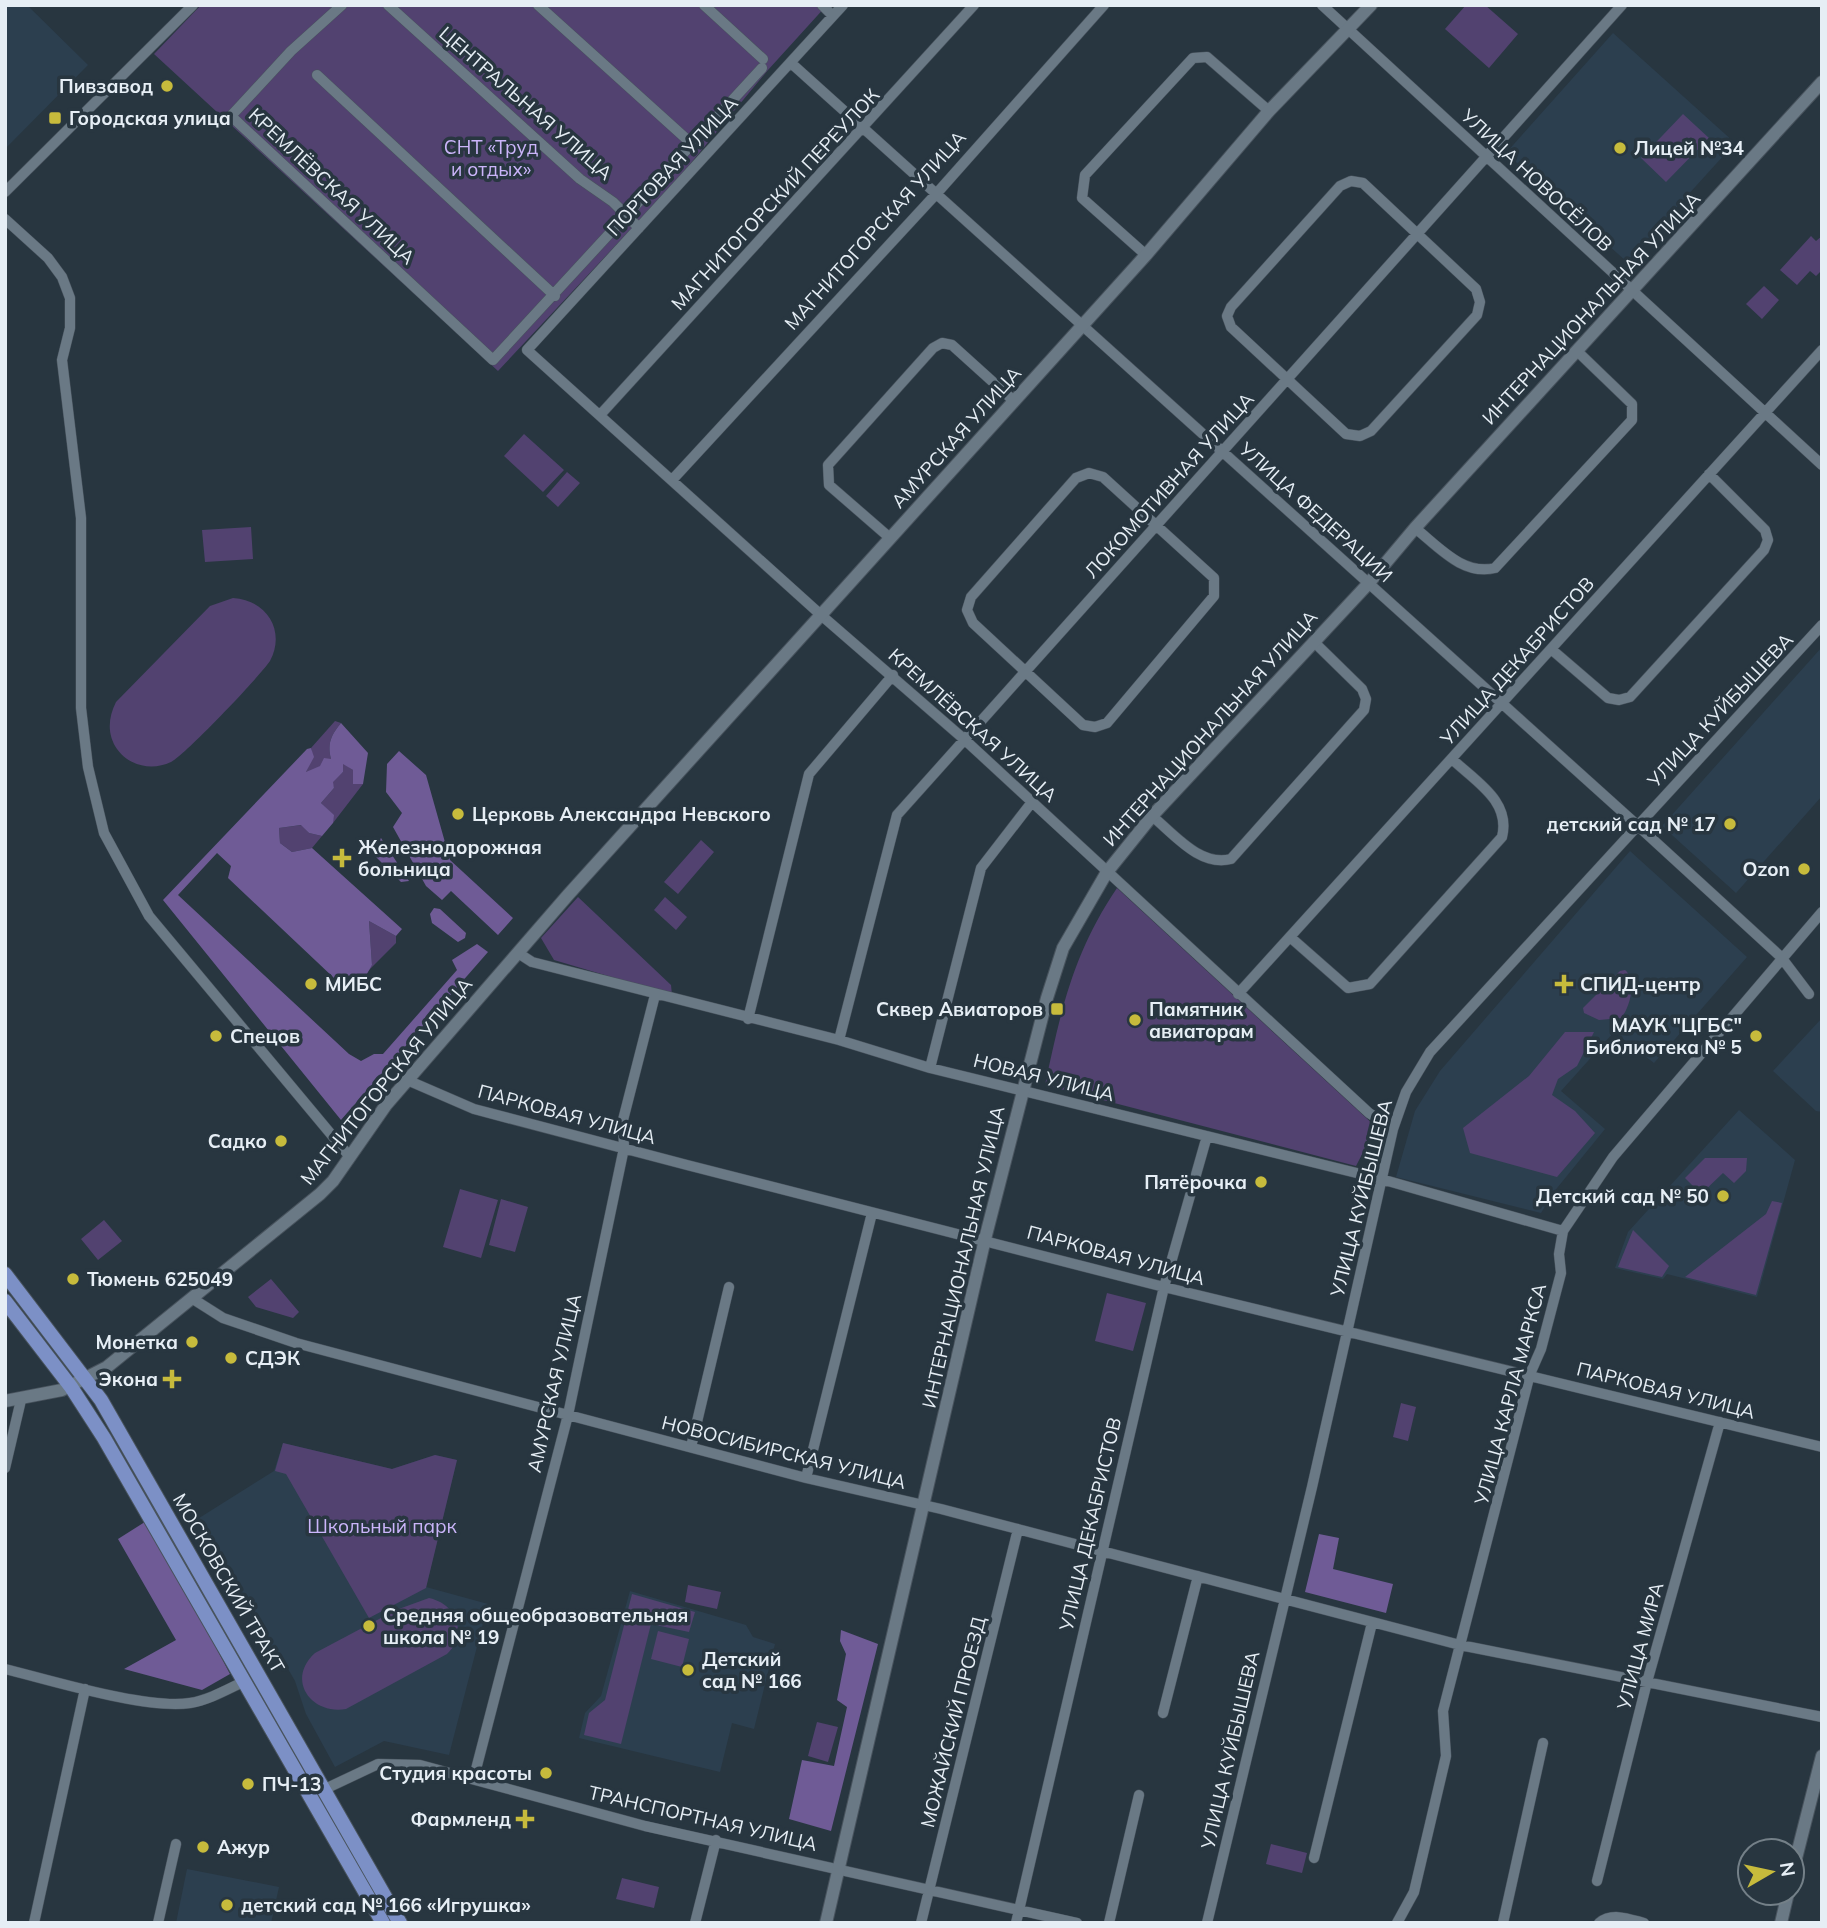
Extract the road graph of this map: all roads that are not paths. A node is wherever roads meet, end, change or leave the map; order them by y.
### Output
1 (342, 5) edge
2 (388, 5) edge
3 (538, 5) edge
4 (704, 5) edge
5 (822, 5) edge
6 (843, 5) edge
7 (974, 5) edge
8 (1104, 5) edge
9 (1322, 5) edge
10 (1371, 5) edge
11 (1622, 5) edge
12 (191, 6) edge
13 (833, 16) junction
14 (1349, 29) junction
15 (791, 63) junction
16 (317, 75) dead end
17 (1822, 82) edge
18 (1269, 111) junction
19 (864, 128) junction
20 (692, 145) junction
21 (1486, 157) junction
22 (5, 192) edge
23 (937, 193) junction
24 (627, 216) junction
25 (5, 219) edge
26 (639, 228) junction
27 (1418, 233) junction
28 (1146, 255) junction
29 (1633, 292) junction
30 (555, 296) junction
31 (1081, 327) junction
32 (527, 350) joint
33 (1822, 350) edge
34 (1577, 351) junction
35 (1286, 382) junction
36 (1014, 401) junction
37 (1765, 413) junction
38 (600, 415) junction
39 (1223, 450) junction
40 (1822, 465) edge
41 (1709, 474) junction
42 (673, 480) junction
43 (1156, 526) junction
44 (1415, 528) junction
45 (890, 538) junction
46 (1368, 584) junction
47 (821, 615) junction
48 (1822, 625) edge
49 (1314, 642) junction
50 (1551, 649) junction
51 (1025, 673) junction
52 (893, 675) junction
53 (1502, 703) junction
54 (965, 740) junction
55 (1452, 759) junction
56 (1032, 802) junction
57 (1152, 816) junction
58 (1637, 825) junction
59 (1107, 872) junction
60 (568, 895) joint
61 (1822, 912) edge
62 (1290, 937) junction
63 (518, 953) junction
64 (1781, 957) junction
65 (1238, 994) junction
66 (655, 995) junction
67 (1809, 995) dead end
68 (748, 1019) junction
69 (839, 1040) junction
70 (930, 1068) junction
71 (407, 1080) junction
72 (1023, 1091) junction
73 (1393, 1129) junction
74 (1207, 1136) junction
75 (624, 1148) junction
76 (350, 1157) junction
77 (1381, 1179) junction
78 (872, 1213) junction
79 (1563, 1231) junction
80 (985, 1239) junction
81 (5, 1275) edge
82 (729, 1287) dead end
83 (1164, 1287) junction
84 (193, 1299) junction
85 (5, 1301) edge
86 (1348, 1330) junction
87 (1530, 1374) junction
88 (87, 1379) junction
89 (71, 1387) junction
90 (21, 1399) junction
91 (5, 1401) edge
92 (568, 1415) junction
93 (1720, 1422) junction
94 (691, 1447) junction
95 (1822, 1447) edge
96 (5, 1468) edge
97 (806, 1478) junction
98 (924, 1505) junction
99 (1018, 1529) junction
100 (1101, 1550) junction
101 (1198, 1576) junction
102 (1284, 1599) junction
103 (1373, 1623) junction
104 (1460, 1645) junction
105 (5, 1669) edge
106 (245, 1681) junction
107 (1647, 1682) junction
108 (85, 1689) junction
109 (1163, 1713) dead end
110 (1822, 1717) edge
111 (1543, 1743) dead end
112 (1822, 1756) edge
113 (474, 1777) junction
114 (325, 1789) junction
115 (1139, 1795) dead end
116 (1801, 1837) edge
117 (716, 1840) junction
118 (176, 1844) dead end
119 (1314, 1858) dead end
120 (839, 1868) junction
121 (1597, 1881) dead end
122 (930, 1888) junction
123 (1020, 1910) junction
124 (1602, 1920) edge
125 (34, 1923) edge
126 (158, 1923) edge
127 (383, 1923) edge
128 (400, 1923) edge
129 (695, 1923) edge
130 (827, 1923) edge
131 (921, 1923) edge
132 (1016, 1923) edge
133 (1077, 1923) edge
134 (1109, 1923) edge
135 (1207, 1923) edge
136 (1397, 1923) edge
137 (1503, 1923) edge
138 (1644, 1923) edge

1 - 30 street, КРЕМЛЁВСКАЯ УЛИЦА
2 - 24 street, ЦЕНТРАЛЬНАЯ УЛИЦА
3 - 20 street
4 - 20 street
5 - 13 street
6 - 13 street, ПОРТОВАЯ УЛИЦА
7 - 19 street, МАГНИТОГОРСКИЙ ПЕРЕУЛОК
8 - 23 street, МАГНИТОГОРСКАЯ УЛИЦА
9 - 14 street, УЛИЦА НОВОСЁЛОВ
10 - 14 street, АМУРСКАЯ УЛИЦА
11 - 21 street, ЛОКОМОТИВНАЯ УЛИЦА
12 - 22 street
13 - 15 street, ПОРТОВАЯ УЛИЦА
14 - 18 street, АМУРСКАЯ УЛИЦА
14 - 21 street, УЛИЦА НОВОСЁЛОВ
15 - 19 street, УЛИЦА ФЕДЕРАЦИИ
15 - 26 street, ПОРТОВАЯ УЛИЦА
16 - 30 street
17 - 29 street, ИНТЕРНАЦИОНАЛЬНАЯ УЛИЦА
18 - 28 street, АМУРСКАЯ УЛИЦА
18 - 28 street
19 - 23 street, УЛИЦА ФЕДЕРАЦИИ
19 - 38 street, МАГНИТОГОРСКИЙ ПЕРЕУЛОК
20 - 24 street
21 - 27 street, ЛОКОМОТИВНАЯ УЛИЦА
21 - 29 street, УЛИЦА НОВОСЁЛОВ
23 - 31 street, УЛИЦА ФЕДЕРАЦИИ
23 - 42 street, МАГНИТОГОРСКАЯ УЛИЦА
24 - 26 street, ЦЕНТРАЛЬНАЯ УЛИЦА
24 - 30 street
25 - 76 street
26 - 32 street, ПОРТОВАЯ УЛИЦА
27 - 35 street, ЛОКОМОТИВНАЯ УЛИЦА
27 - 35 street
27 - 35 street
28 - 31 street, АМУРСКАЯ УЛИЦА
29 - 34 street, ИНТЕРНАЦИОНАЛЬНАЯ УЛИЦА
29 - 37 street, УЛИЦА НОВОСЁЛОВ
31 - 36 street, АМУРСКАЯ УЛИЦА
31 - 39 street, УЛИЦА ФЕДЕРАЦИИ
32 - 38 street, КРЕМЛЁВСКАЯ УЛИЦА
33 - 37 street, УЛИЦА ДЕКАБРИСТОВ
34 - 44 street, ИНТЕРНАЦИОНАЛЬНАЯ УЛИЦА
34 - 44 street
35 - 39 street, ЛОКОМОТИВНАЯ УЛИЦА
36 - 45 street, АМУРСКАЯ УЛИЦА
36 - 45 street
37 - 40 street, УЛИЦА НОВОСЁЛОВ
37 - 41 street, УЛИЦА ДЕКАБРИСТОВ
38 - 42 street, КРЕМЛЁВСКАЯ УЛИЦА
39 - 43 street, ЛОКОМОТИВНАЯ УЛИЦА
39 - 46 street, УЛИЦА ФЕДЕРАЦИИ
41 - 50 street, УЛИЦА ДЕКАБРИСТОВ
41 - 50 street
42 - 47 street, КРЕМЛЁВСКАЯ УЛИЦА
43 - 51 street, ЛОКОМОТИВНАЯ УЛИЦА
43 - 51 street
43 - 51 street
44 - 46 street, ИНТЕРНАЦИОНАЛЬНАЯ УЛИЦА
45 - 47 street, АМУРСКАЯ УЛИЦА
46 - 49 street, ИНТЕРНАЦИОНАЛЬНАЯ УЛИЦА
46 - 53 street, УЛИЦА ФЕДЕРАЦИИ
47 - 52 street, КРЕМЛЁВСКАЯ УЛИЦА
47 - 60 street, АМУРСКАЯ УЛИЦА
48 - 58 street, УЛИЦА КУЙБЫШЕВА
49 - 57 street, ИНТЕРНАЦИОНАЛЬНАЯ УЛИЦА
49 - 57 street
50 - 53 street, УЛИЦА ДЕКАБРИСТОВ
51 - 54 street, ЛОКОМОТИВНАЯ УЛИЦА
52 - 54 street, КРЕМЛЁВСКАЯ УЛИЦА
52 - 68 street
53 - 55 street, УЛИЦА ДЕКАБРИСТОВ
53 - 58 street, УЛИЦА ФЕДЕРАЦИИ
54 - 56 street, КРЕМЛЁВСКАЯ УЛИЦА
54 - 69 street, ЛОКОМОТИВНАЯ УЛИЦА
55 - 62 street, УЛИЦА ДЕКАБРИСТОВ
55 - 62 street
56 - 59 street, КРЕМЛЁВСКАЯ УЛИЦА
56 - 70 street
57 - 59 street, ИНТЕРНАЦИОНАЛЬНАЯ УЛИЦА
58 - 64 street, УЛИЦА ФЕДЕРАЦИИ
58 - 73 street, УЛИЦА КУЙБЫШЕВА
59 - 65 street, КРЕМЛЁВСКАЯ УЛИЦА
59 - 72 street, ИНТЕРНАЦИОНАЛЬНАЯ УЛИЦА
60 - 63 street, МАГНИТОГОРСКАЯ УЛИЦА
61 - 64 street, УЛИЦА КАРЛА МАРКСА
62 - 65 street, УЛИЦА ДЕКАБРИСТОВ
63 - 66 street, НОВАЯ УЛИЦА
63 - 71 street, МАГНИТОГОРСКАЯ УЛИЦА
64 - 67 street, УЛИЦА ФЕДЕРАЦИИ
64 - 79 street, УЛИЦА КАРЛА МАРКСА
65 - 73 street, КРЕМЛЁВСКАЯ УЛИЦА
66 - 68 street, НОВАЯ УЛИЦА
66 - 75 street, АМУРСКАЯ УЛИЦА
68 - 69 street, НОВАЯ УЛИЦА
69 - 70 street, НОВАЯ УЛИЦА
70 - 72 street, НОВАЯ УЛИЦА
71 - 75 street, ПАРКОВАЯ УЛИЦА
71 - 76 street, МАГНИТОГОРСКАЯ УЛИЦА
72 - 74 street, НОВАЯ УЛИЦА
72 - 80 street, ИНТЕРНАЦИОНАЛЬНАЯ УЛИЦА
73 - 77 street, УЛИЦА КУЙБЫШЕВА
74 - 77 street, НОВАЯ УЛИЦА
74 - 83 street, УЛИЦА ДЕКАБРИСТОВ
75 - 78 street, ПАРКОВАЯ УЛИЦА
75 - 92 street, АМУРСКАЯ УЛИЦА
76 - 84 street, МАГНИТОГОРСКАЯ УЛИЦА
77 - 79 street, НОВАЯ УЛИЦА
77 - 86 street, УЛИЦА КУЙБЫШЕВА
78 - 80 street, ПАРКОВАЯ УЛИЦА
78 - 97 street
79 - 87 street, УЛИЦА КАРЛА МАРКСА
80 - 83 street, ПАРКОВАЯ УЛИЦА
80 - 98 street, ИНТЕРНАЦИОНАЛЬНАЯ УЛИЦА
81 - 88 main road, МОСКОВСКИЙ ТРАКТ
82 - 94 street
83 - 86 street, ПАРКОВАЯ УЛИЦА
83 - 100 street, УЛИЦА ДЕКАБРИСТОВ
84 - 88 street, МАГНИТОГОРСКАЯ УЛИЦА
84 - 92 street, НОВОСИБИРСКАЯ УЛИЦА
85 - 89 main road, МОСКОВСКИЙ ТРАКТ
86 - 87 street, ПАРКОВАЯ УЛИЦА
86 - 102 street, УЛИЦА КУЙБЫШЕВА
87 - 93 street, ПАРКОВАЯ УЛИЦА
87 - 104 street, УЛИЦА КАРЛА МАРКСА
88 - 89 street, МАГНИТОГОРСКАЯ УЛИЦА
88 - 114 main road, МОСКОВСКИЙ ТРАКТ
89 - 90 street, МАГНИТОГОРСКАЯ УЛИЦА
89 - 106 main road, МОСКОВСКИЙ ТРАКТ
90 - 91 street, МАГНИТОГОРСКАЯ УЛИЦА
90 - 96 street
92 - 94 street, НОВОСИБИРСКАЯ УЛИЦА
92 - 113 street, АМУРСКАЯ УЛИЦА
93 - 95 street, ПАРКОВАЯ УЛИЦА
93 - 107 street, УЛИЦА МИРА
94 - 97 street, НОВОСИБИРСКАЯ УЛИЦА
97 - 98 street, НОВОСИБИРСКАЯ УЛИЦА
98 - 99 street, НОВОСИБИРСКАЯ УЛИЦА
98 - 120 street, ИНТЕРНАЦИОНАЛЬНАЯ УЛИЦА
99 - 100 street, НОВОСИБИРСКАЯ УЛИЦА
99 - 122 street, МОЖАЙСКИЙ ПРОЕЗД
100 - 101 street, НОВОСИБИРСКАЯ УЛИЦА
100 - 123 street, УЛИЦА ДЕКАБРИСТОВ
101 - 102 street, НОВОСИБИРСКАЯ УЛИЦА
101 - 109 street
102 - 103 street, НОВОСИБИРСКАЯ УЛИЦА
102 - 135 street, УЛИЦА КУЙБЫШЕВА
103 - 104 street, НОВОСИБИРСКАЯ УЛИЦА
103 - 119 street
104 - 107 street, НОВОСИБИРСКАЯ УЛИЦА
104 - 136 street, УЛИЦА КАРЛА МАРКСА
105 - 108 street
106 - 108 street
106 - 127 main road, МОСКОВСКИЙ ТРАКТ
107 - 110 street, НОВОСИБИРСКАЯ УЛИЦА
107 - 121 street, УЛИЦА МИРА
108 - 125 street
111 - 137 street
112 - 116 street
113 - 114 street, ТРАНСПОРТНАЯ УЛИЦА
113 - 117 street, ТРАНСПОРТНАЯ УЛИЦА
114 - 128 main road, МОСКОВСКИЙ ТРАКТ
115 - 134 street
117 - 120 street, ТРАНСПОРТНАЯ УЛИЦА
117 - 129 street
118 - 126 street
120 - 122 street, ТРАНСПОРТНАЯ УЛИЦА
120 - 130 street, ИНТЕРНАЦИОНАЛЬНАЯ УЛИЦА
122 - 123 street, ТРАНСПОРТНАЯ УЛИЦА
122 - 131 street, МОЖАЙСКИЙ ПРОЕЗД
123 - 132 street, УЛИЦА ДЕКАБРИСТОВ
123 - 133 street, ТРАНСПОРТНАЯ УЛИЦА
124 - 138 street

